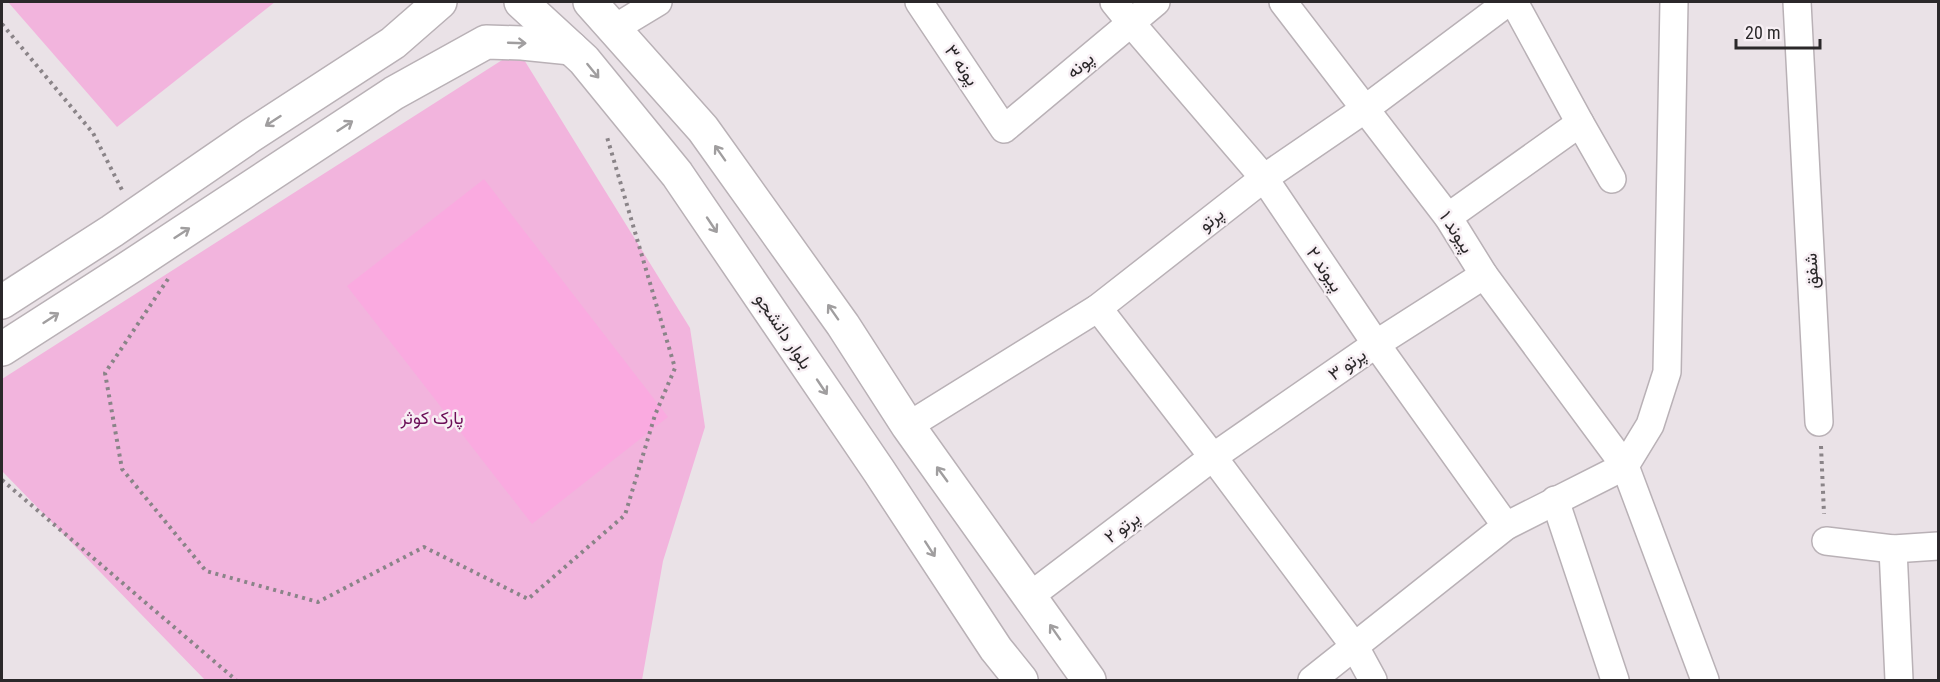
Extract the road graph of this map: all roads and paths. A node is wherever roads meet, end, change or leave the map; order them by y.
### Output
1 (404, 2) edge
2 (440, 2) edge
3 (521, 2) edge
4 (590, 2) edge
5 (658, 2) edge
6 (919, 2) edge
7 (1114, 2) edge
8 (1156, 2) edge
9 (1283, 2) edge
10 (1508, 2) edge
11 (1514, 2) edge
12 (1674, 2) edge
13 (1797, 2) edge
14 (621, 15) edge
15 (1131, 23) junction
16 (2, 24) edge
17 (393, 43) junction
18 (571, 48) junction
19 (1365, 109) junction
20 (1580, 123) junction
21 (604, 128) dead end
22 (1004, 129) joint
23 (1264, 178) junction
24 (1612, 179) dead end
25 (125, 196) dead end
26 (1448, 217) junction
27 (148, 267) junction
28 (1484, 275) junction
29 (2, 302) edge
30 (1098, 308) junction
31 (1376, 344) junction
32 (2, 349) edge
33 (1819, 422) joint
34 (908, 426) junction
35 (1213, 457) junction
36 (1625, 466) junction
37 (2, 480) edge
38 (1555, 500) junction
39 (1506, 526) junction
40 (1826, 541) joint
41 (1938, 546) edge
42 (1893, 549) junction
43 (1030, 596) junction
44 (1355, 647) junction
45 (236, 681) edge
46 (1021, 681) edge
47 (1089, 681) edge
48 (1312, 681) edge
49 (1373, 681) edge
50 (1615, 681) edge
51 (1705, 681) edge
52 (1899, 681) edge

1 - 17 main road
2 - 17 main road
3 - 18 main road, بلوار دانشجو
4 - 14 main road
5 - 14 street
6 - 22 street, پونه ۳
7 - 15 street, پیوند ۲
8 - 15 street, پونه
9 - 19 street, پیوند ۱
10 - 19 street, پرتو
11 - 20 street
12 - 36 street
13 - 33 street, شفق
34 -> 14 main road
15 - 22 street, پونه
15 - 23 street, پیوند ۲
16 - 25 path
17 -> 29 main road
27 -> 18 main road
18 -> 46 main road, بلوار دانشجو
19 - 23 street, پرتو
19 - 26 street, پیوند ۱
20 - 24 street
20 - 26 street
21 - 27 path
23 - 30 street, پرتو
23 - 31 street, پیوند ۲
26 - 28 street, پیوند ۱
32 -> 27 main road
28 - 31 street, پرتو ۳
28 - 36 street, پیوند ۱
30 - 34 street, پرتو
30 - 35 street
31 - 35 street, پرتو ۳
31 - 39 street, پیوند ۲
33 - 40 path
43 -> 34 main road
35 - 43 street, پرتو ۲
35 - 44 street
36 - 38 street
36 - 51 street, پیوند ۱
37 - 45 path
38 - 39 street
38 - 50 street
39 - 44 street
40 - 42 street
41 - 42 street
42 - 52 street
47 -> 43 main road
44 - 48 street
44 - 49 street

